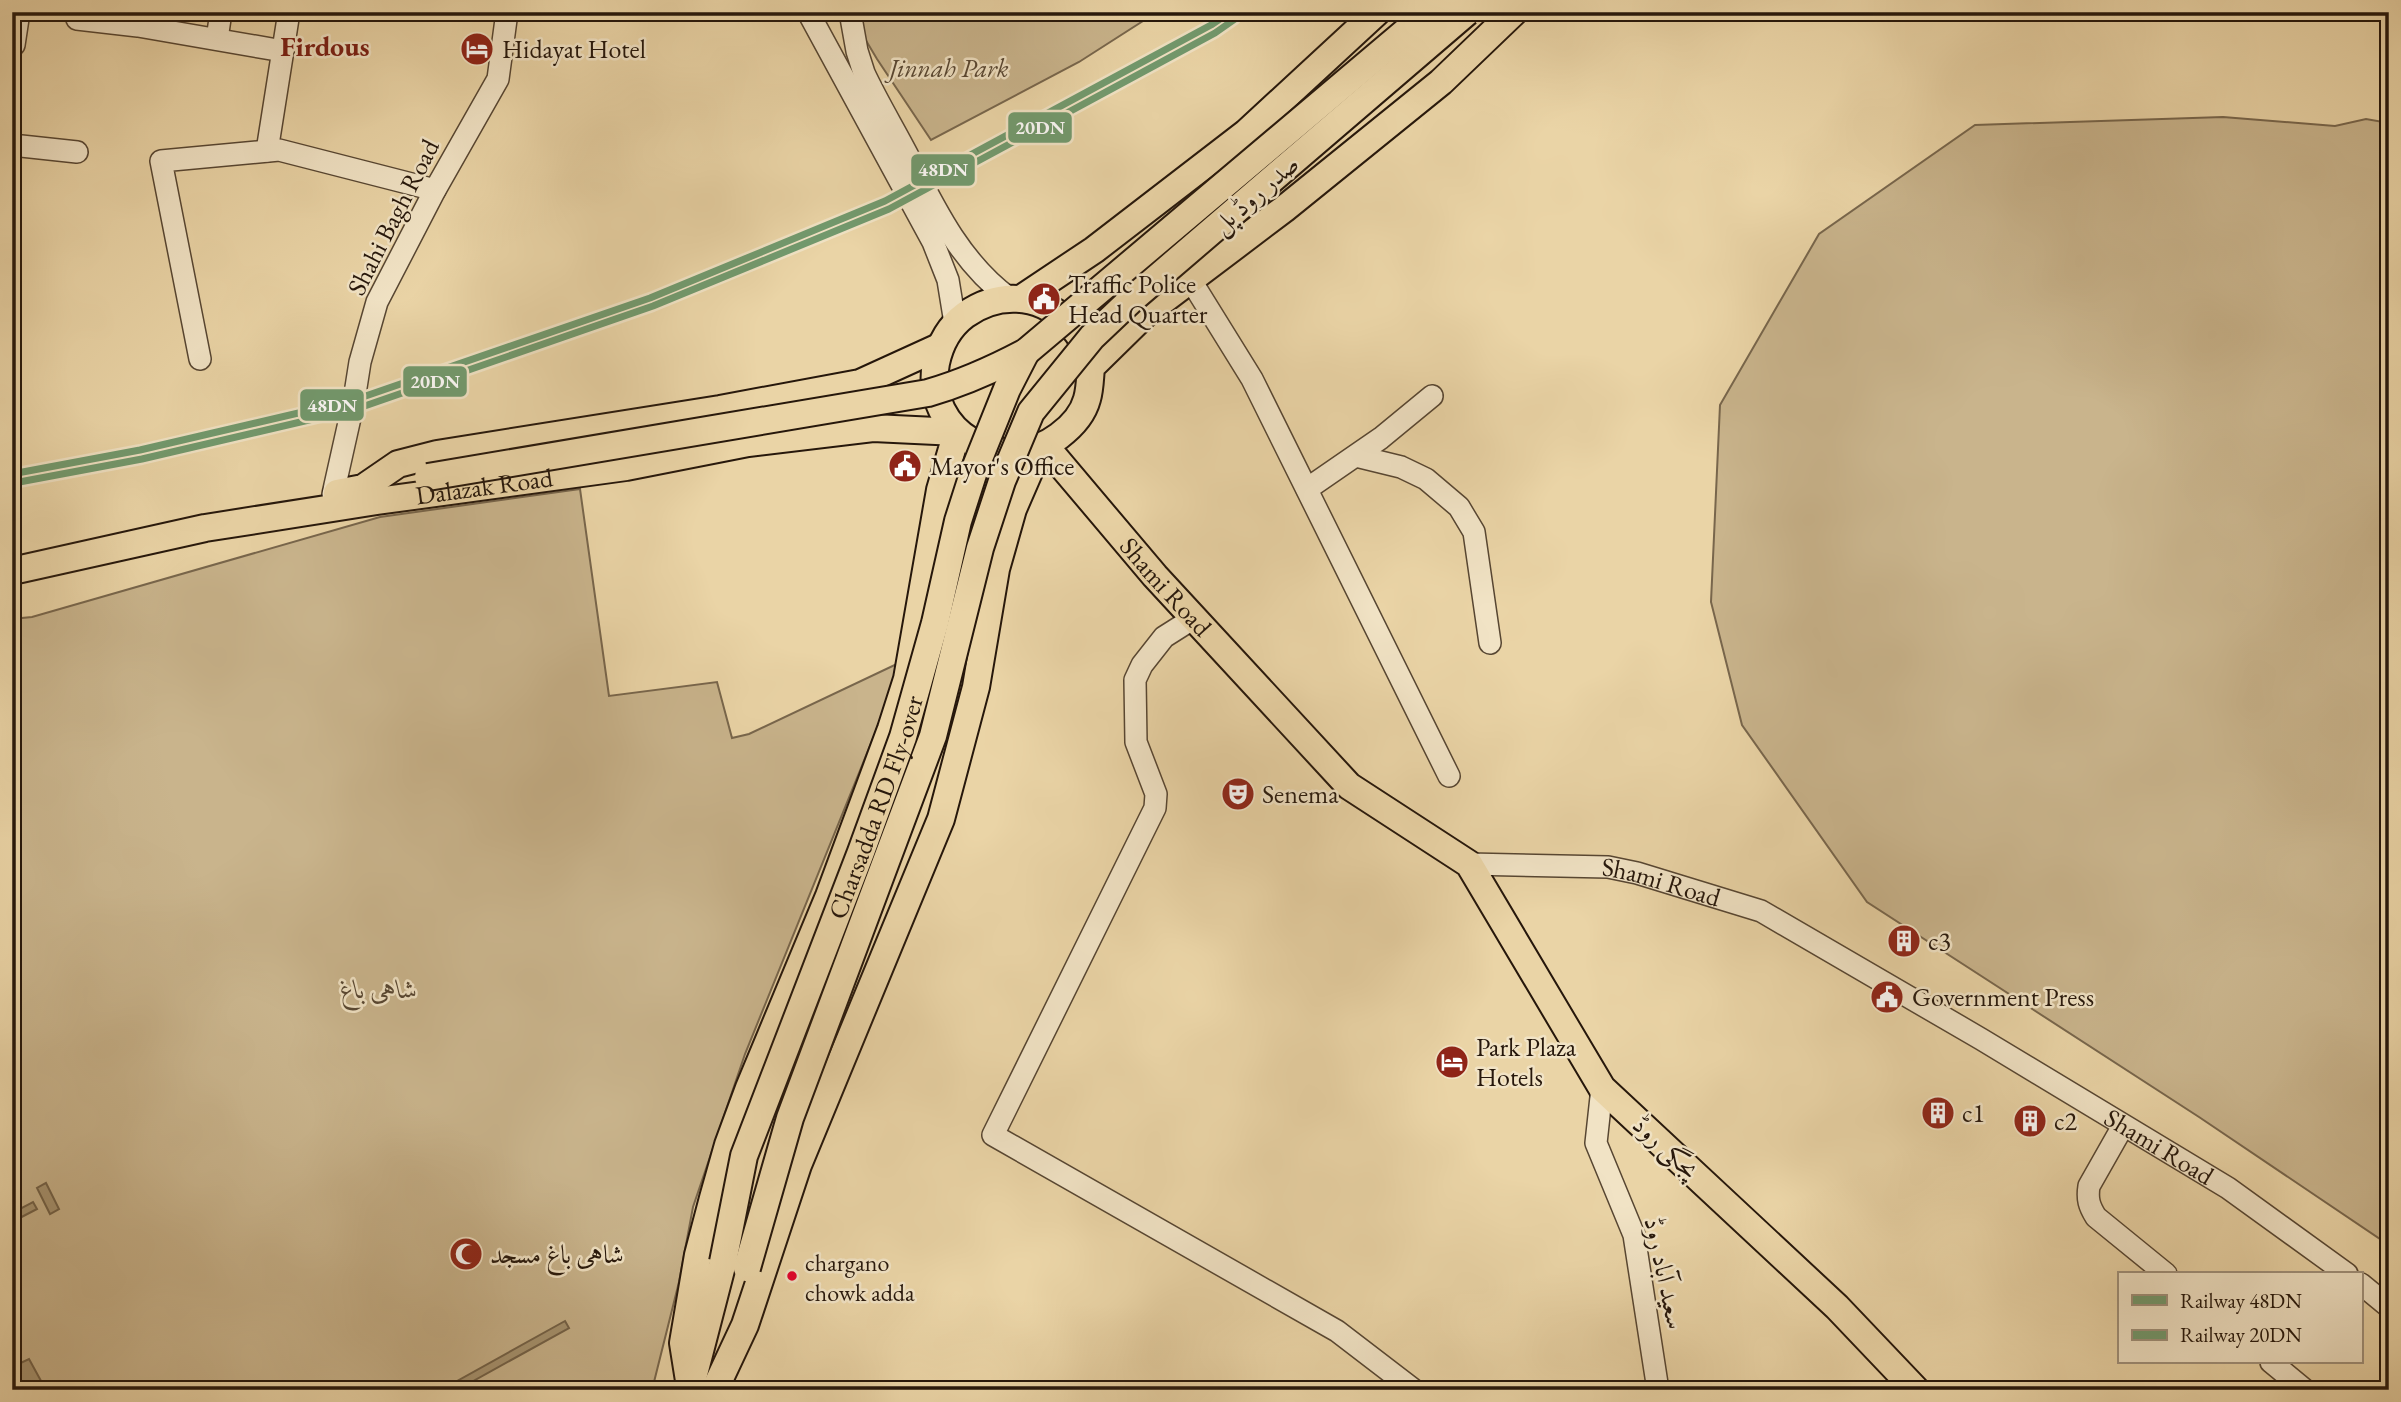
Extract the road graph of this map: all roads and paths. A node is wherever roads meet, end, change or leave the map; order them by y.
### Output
1 (19, 12) edge
2 (78, 12) edge
3 (221, 12) edge
4 (289, 12) edge
5 (507, 12) edge
6 (808, 12) edge
7 (850, 12) edge
8 (1377, 12) edge
9 (1408, 12) edge
10 (1429, 12) edge
11 (1467, 12) edge
12 (1514, 12) edge
13 (1528, 12) edge
14 (156, 21) edge
15 (217, 39) junction
16 (14, 45) dead end
17 (283, 51) junction
18 (1246, 133) junction
19 (12, 145) edge
20 (267, 151) junction
21 (78, 152) dead end
22 (896, 156) junction
23 (1179, 184) junction
24 (435, 190) junction
25 (921, 203) junction
26 (1284, 209) junction
27 (1220, 256) junction
28 (1190, 279) junction
29 (1016, 298) junction
30 (955, 323) junction
31 (939, 347) junction
32 (1026, 352) junction
33 (200, 359) dead end
34 (1091, 367) junction
35 (1052, 385) joint
36 (1432, 396) dead end
37 (957, 432) junction
38 (1042, 448) junction
39 (1356, 456) junction
40 (363, 488) junction
41 (1307, 489) junction
42 (333, 494) junction
43 (12, 555) edge
44 (12, 571) edge
45 (1194, 618) junction
46 (1490, 643) dead end
47 (1449, 776) dead end
48 (1469, 864) junction
49 (1602, 1088) junction
50 (2123, 1126) junction
51 (735, 1265) junction
52 (2164, 1272) edge
53 (2344, 1272) edge
54 (2362, 1285) edge
55 (2389, 1307) edge
56 (2273, 1364) edge
57 (702, 1389) edge
58 (1414, 1390) edge
59 (1658, 1390) edge
60 (1916, 1390) edge
61 (2305, 1390) edge

1 - 16 street
2 - 14 street
3 - 15 street
4 - 17 street
5 - 24 street, Shahi Bagh Road
6 - 22 street
7 - 22 street
8 - 18 main road
9 - 18 main road
10 - 32 main road, صدر روڈ پل, bridge
11 - 35 main road, صدر روڈ پل, bridge
12 - 26 main road
13 - 26 main road
14 - 15 street
15 - 17 street
17 - 20 street
18 - 23 main road
19 - 21 street
20 - 24 street
20 - 33 street
22 - 25 street
23 - 27 main road
23 - 29 main road
24 - 42 street, Shahi Bagh Road
25 - 29 street
25 - 30 street
26 - 27 main road
27 - 28 main road
28 - 34 main road
28 - 41 street
29 - 30 main road
29 - 34 main road
30 - 31 main road
31 - 37 main road
31 - 40 main road, Dalazak Road
32 - 40 main road, bridge
32 - 51 main road, Charsadda RD Fly-over, bridge
34 - 38 main road
35 - 51 main road, Charsadda RD Fly-over, bridge
36 - 39 street
37 - 38 main road
37 - 44 main road, Dalazak Road
37 - 57 main road
38 - 45 main road, Shami Road
38 - 57 main road
39 - 41 street
39 - 46 street
40 - 42 main road, Dalazak Road
41 - 47 street
42 - 43 main road, Dalazak Road
45 - 48 main road, Shami Road
45 - 58 street
48 - 49 main road, پجگی روڈ
48 - 50 street, Shami Road
49 - 59 street, سعید آباد روڈ
49 - 60 main road, پجگی روڈ
50 - 52 street
50 - 53 street, Shami Road
51 - 57 main road
54 - 55 street
56 - 61 street

